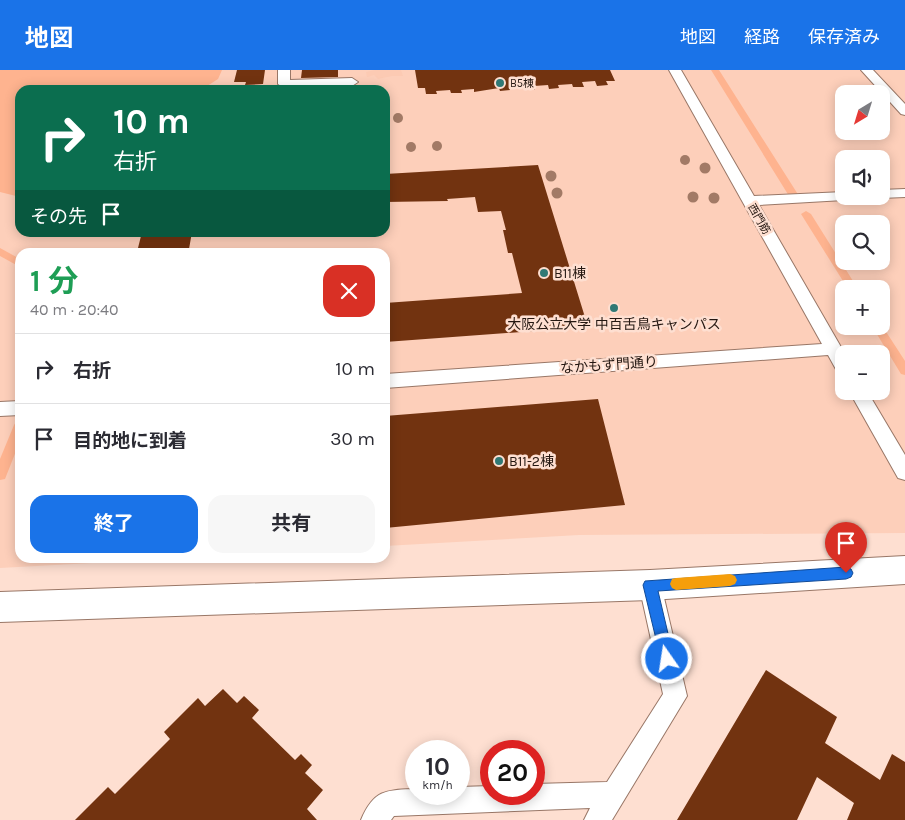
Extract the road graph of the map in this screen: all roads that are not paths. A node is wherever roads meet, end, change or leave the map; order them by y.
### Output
1 (284, 70) edge
2 (674, 70) edge
3 (867, 70) edge
4 (352, 81) edge
5 (905, 111) edge
6 (905, 193) edge
7 (890, 194) edge
8 (835, 196) edge
9 (749, 200) junction
10 (833, 349) junction
11 (835, 352) edge
12 (390, 381) edge
13 (863, 400) edge
14 (15, 408) edge
15 (0, 409) edge
16 (905, 472) edge
17 (905, 570) edge
18 (650, 585) junction
19 (0, 607) edge
20 (613, 794) junction
21 (374, 820) edge
22 (597, 820) edge

1 - 4 lane
2 - 9 lane, 西門筋
3 - 5 lane
6 - 7 lane
8 - 9 lane
9 - 10 lane, 西門筋
10 - 11 lane, 西門筋
10 - 12 lane, なかもず門通り
13 - 16 lane
14 - 15 lane
17 - 18 street
18 - 19 street
18 - 20 lane
20 - 21 lane
20 - 22 lane

